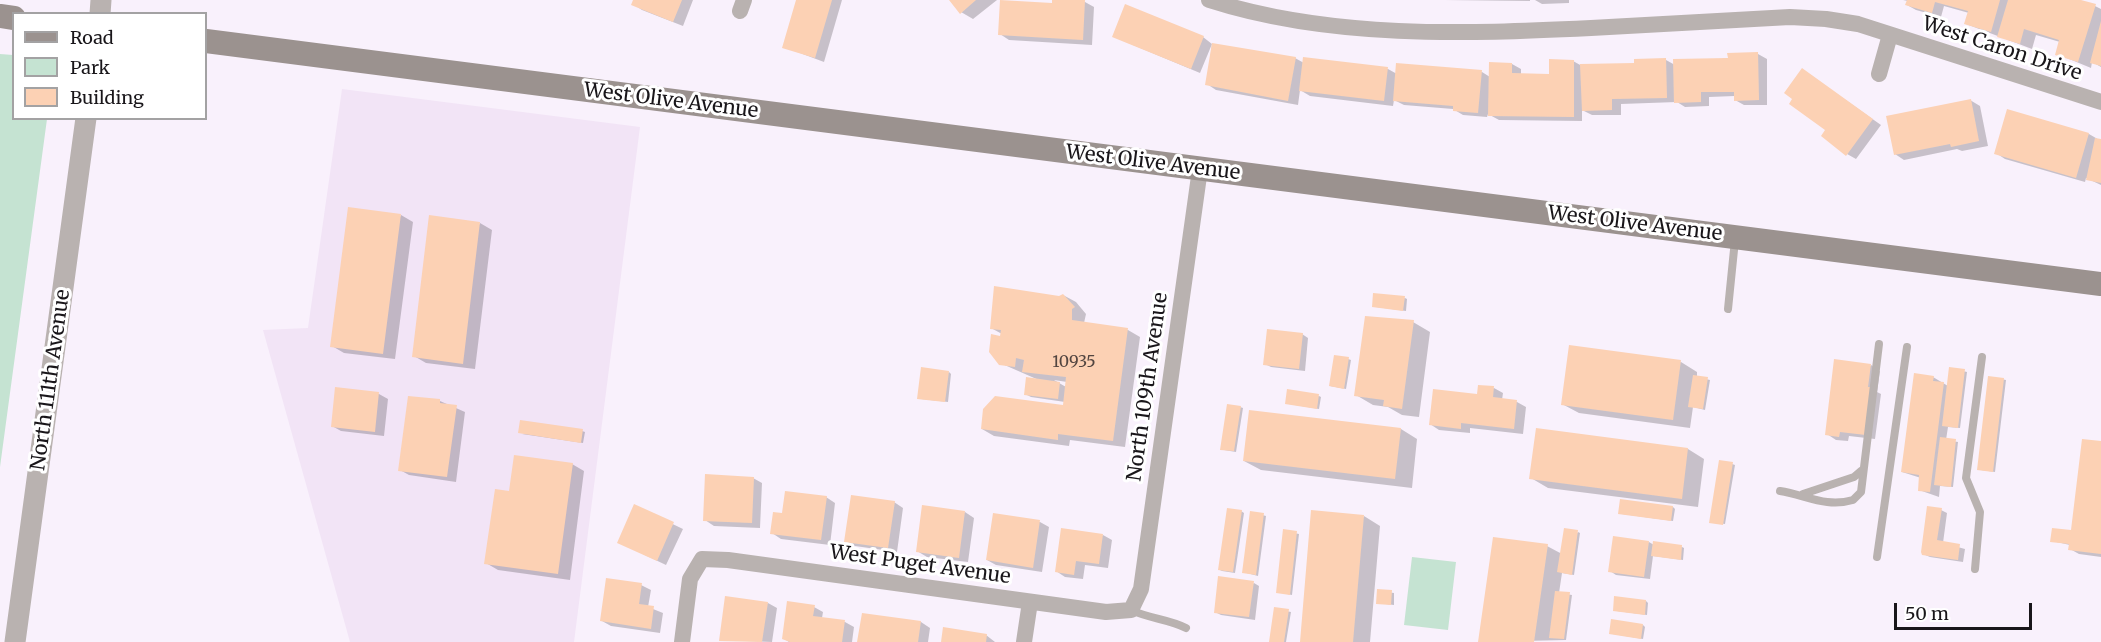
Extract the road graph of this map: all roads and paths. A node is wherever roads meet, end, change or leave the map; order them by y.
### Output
1 (1209, 0) edge
2 (1890, 35) junction
3 (207, 41) edge
4 (1879, 74) dead end
5 (2101, 102) edge
6 (86, 120) edge
7 (1200, 169) junction
8 (1735, 237) junction
9 (2101, 284) edge
10 (1728, 309) dead end
11 (1879, 344) dead end
12 (1907, 347) dead end
13 (1982, 357) dead end
14 (1862, 471) junction
15 (1780, 491) dead end
16 (1803, 494) junction
17 (1877, 557) dead end
18 (1974, 568) dead end
19 (1030, 602) junction
20 (1131, 610) junction
21 (1186, 628) dead end
22 (15, 642) edge
23 (682, 642) edge
24 (1024, 642) edge

1 - 2 street, West Caron Drive
2 - 4 street, West Caron Drive
2 - 5 street, West Caron Drive
3 - 7 main road, West Olive Avenue
6 - 22 street, North 111th Avenue
7 - 8 main road, West Olive Avenue
7 - 20 street, North 109th Avenue
8 - 9 main road, West Olive Avenue
8 - 10 lane
11 - 14 lane
12 - 17 lane
13 - 18 lane
14 - 16 lane
14 - 16 lane
15 - 16 lane
19 - 20 street, West Puget Avenue
19 - 23 street, West Puget Avenue
19 - 24 street
20 - 21 lane

